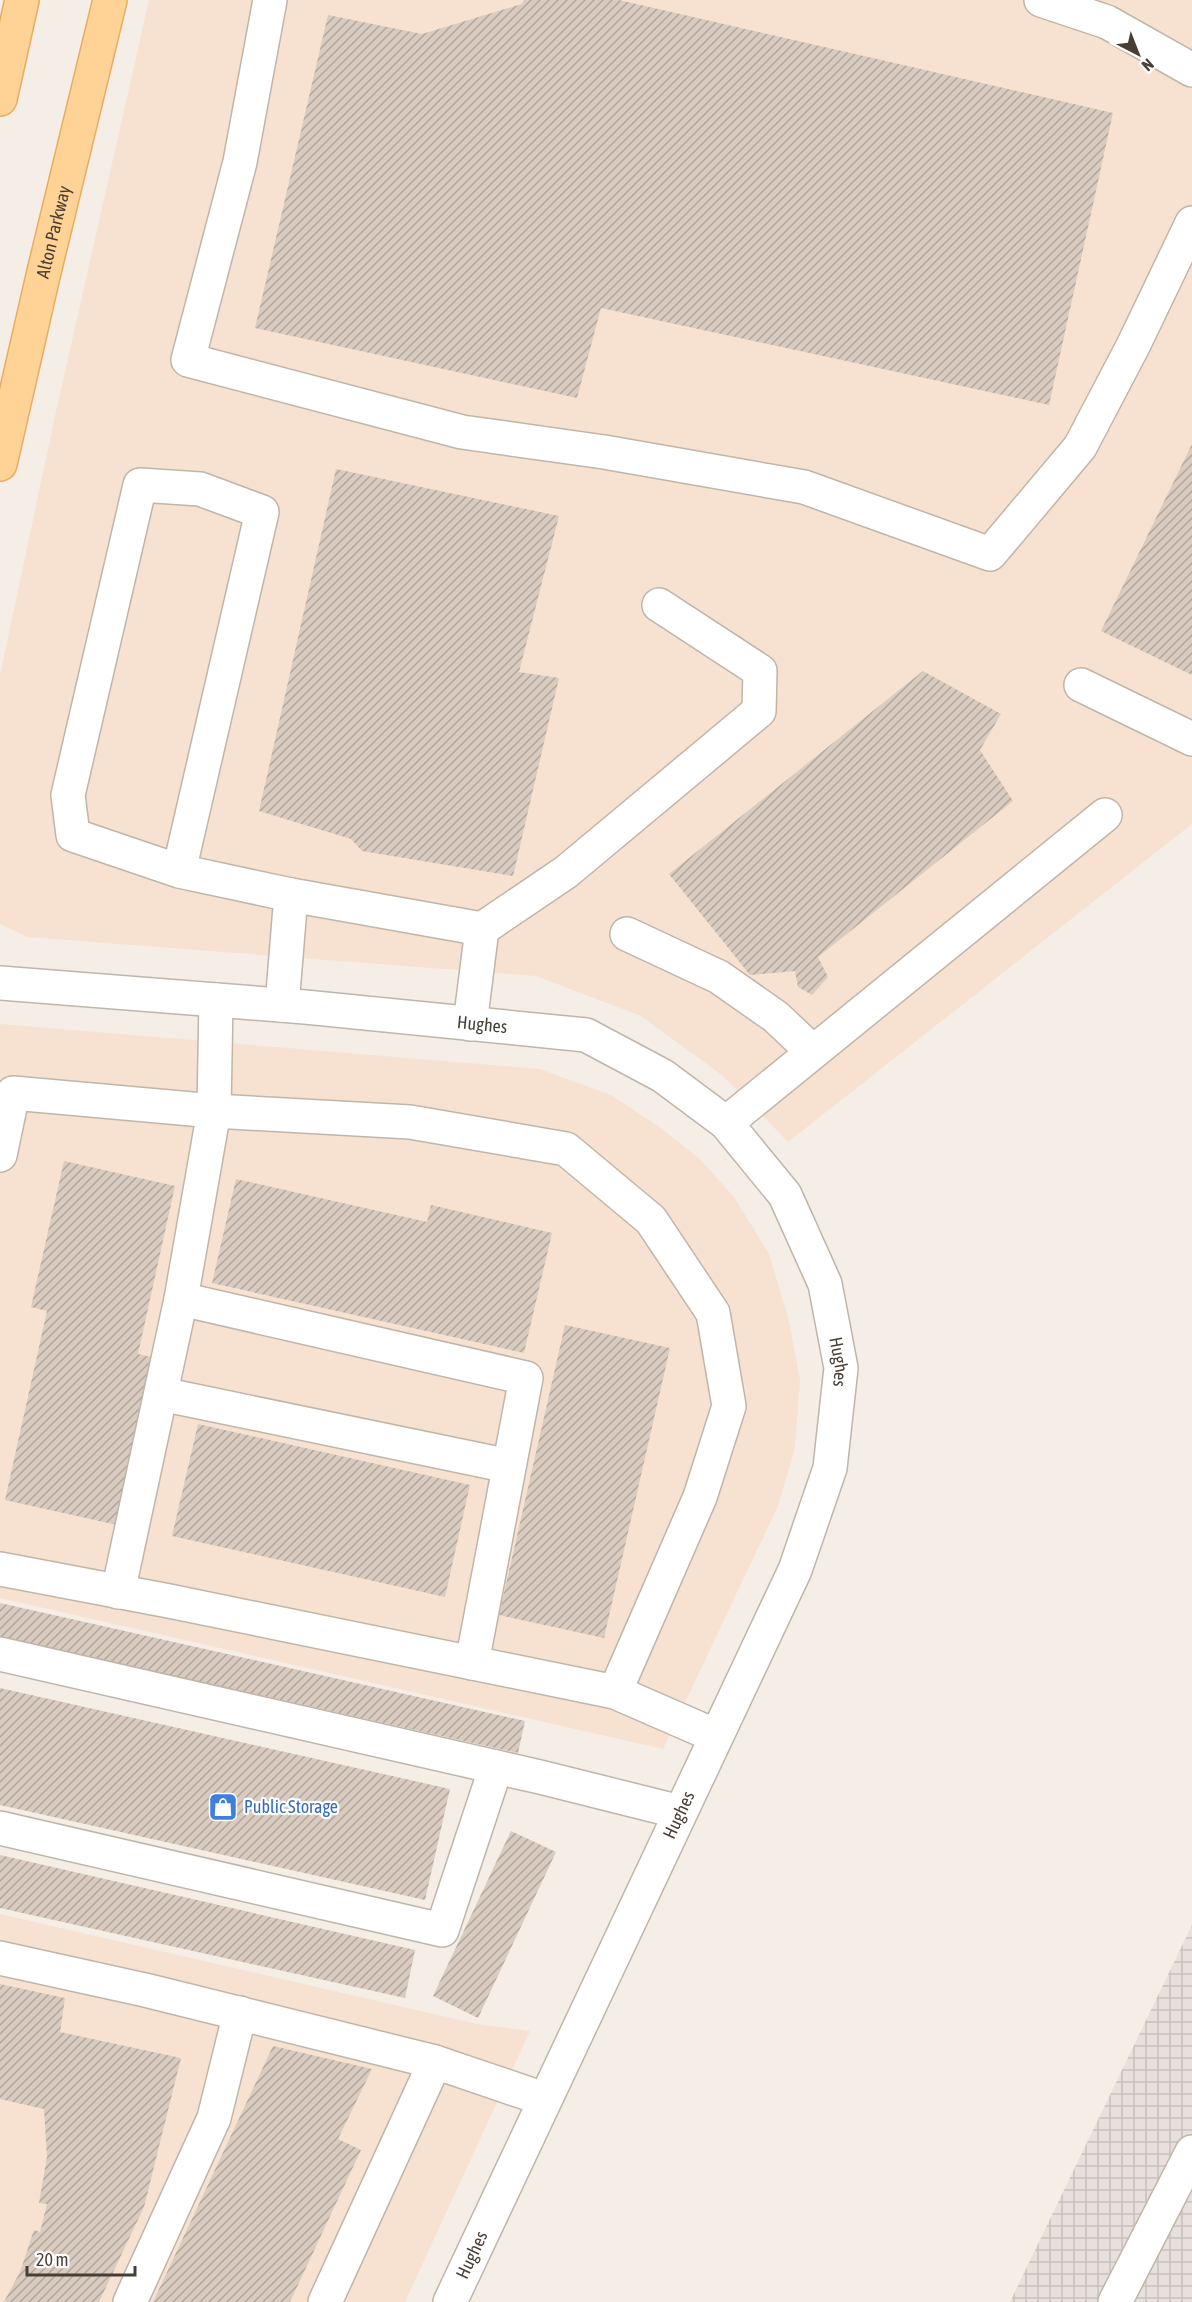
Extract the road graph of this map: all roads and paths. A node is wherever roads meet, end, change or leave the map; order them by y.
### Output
1 (22, 0) edge
2 (110, 0) edge
3 (270, 0) edge
4 (1041, 0) edge
5 (1192, 70) edge
6 (0, 99) edge
7 (1192, 223) edge
8 (0, 464) edge
9 (659, 605) dead end
10 (1081, 685) dead end
11 (1192, 739) edge
12 (1105, 815) dead end
13 (179, 871) junction
14 (291, 895) junction
15 (483, 929) junction
16 (627, 934) dead end
17 (0, 983) edge
18 (216, 1000) junction
19 (282, 1005) junction
20 (470, 1024) junction
21 (813, 1052) junction
22 (214, 1111) junction
23 (726, 1123) junction
24 (0, 1155) edge
25 (181, 1299) junction
26 (161, 1394) junction
27 (509, 1466) junction
28 (0, 1569) edge
29 (118, 1592) junction
30 (0, 1654) edge
31 (472, 1663) junction
32 (615, 1692) junction
33 (716, 1736) junction
34 (496, 1767) junction
35 (680, 1812) junction
36 (0, 1828) edge
37 (0, 1958) edge
38 (240, 2013) junction
39 (435, 2062) junction
40 (544, 2099) junction
41 (1192, 2152) edge
42 (130, 2302) edge
43 (326, 2302) edge
44 (450, 2302) edge
45 (1115, 2302) edge

1 - 6 main road
2 - 8 main road, Alton Parkway
3 - 7 street
4 - 5 street
9 - 15 street
10 - 11 street
12 - 21 street
13 - 13 street
13 - 14 street
14 - 15 street
14 - 19 street
15 - 20 street
16 - 21 street
17 - 18 street, Hughes
18 - 19 street, Hughes
18 - 22 street
19 - 20 street, Hughes
20 - 23 street, Hughes
21 - 23 street
22 - 24 street
22 - 25 street
22 - 32 street
23 - 33 street, Hughes
25 - 26 street
25 - 27 street
26 - 27 street
26 - 29 street
27 - 31 street
28 - 29 street
29 - 31 street
30 - 34 street
31 - 32 street
32 - 33 street
33 - 35 street, Hughes
34 - 35 street
34 - 36 street
35 - 40 street, Hughes
37 - 38 street
38 - 39 street
38 - 42 street
39 - 40 street
39 - 43 street
40 - 44 street, Hughes
41 - 45 street

